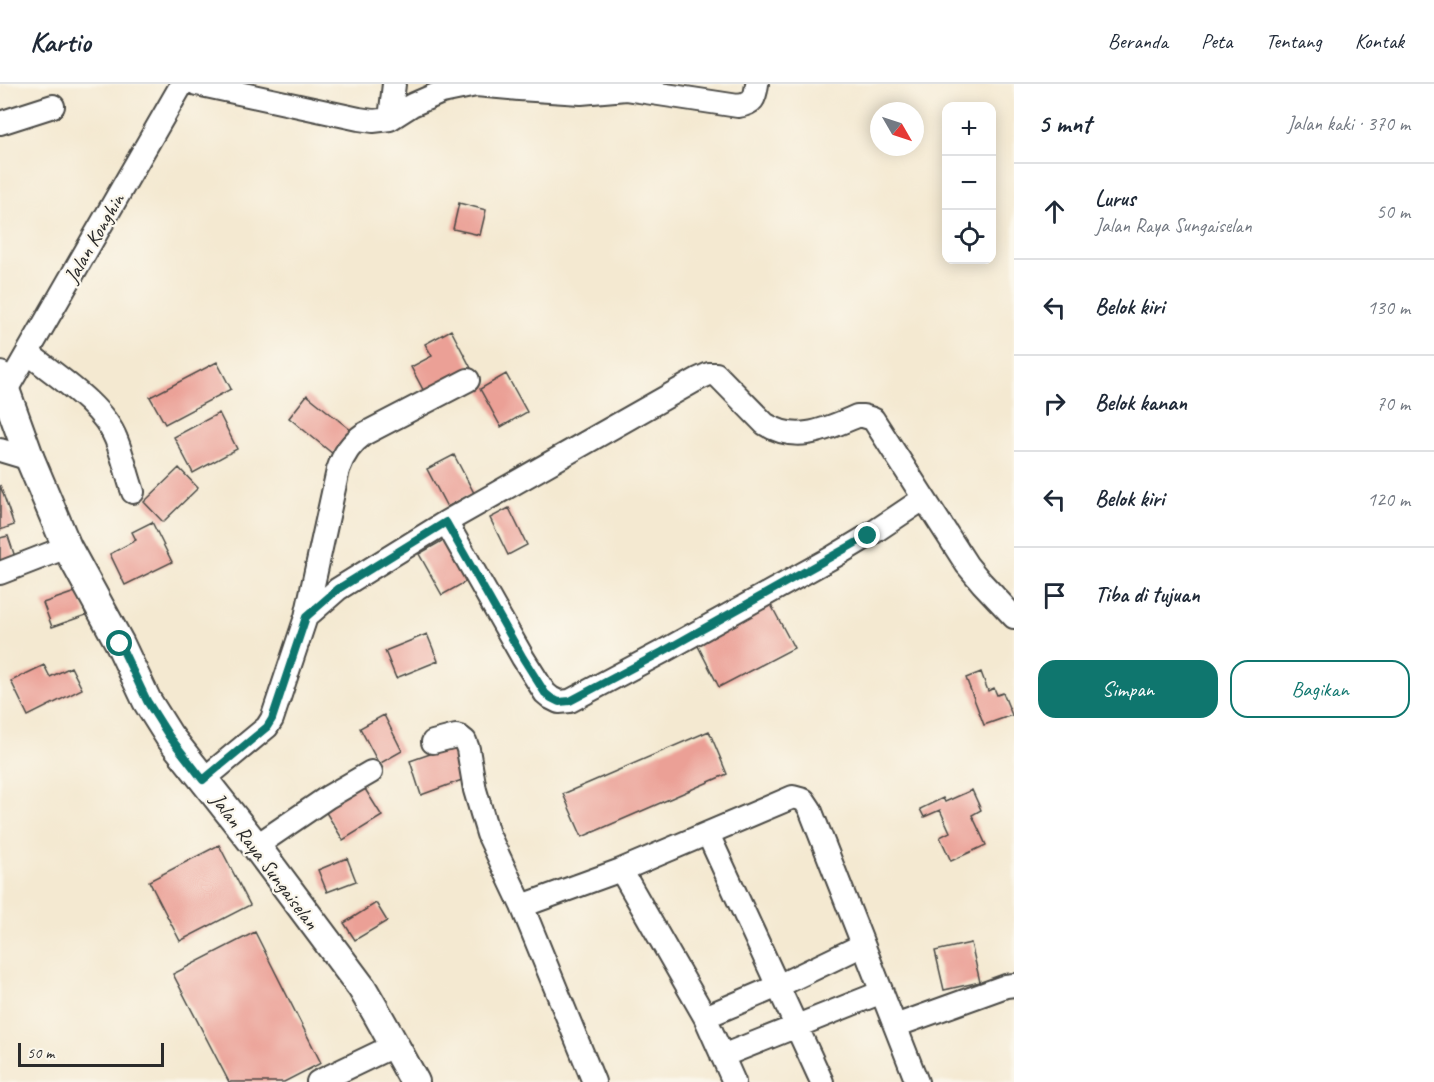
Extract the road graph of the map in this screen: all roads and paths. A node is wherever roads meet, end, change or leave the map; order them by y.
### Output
1 (182, 84) edge
2 (197, 84) edge
3 (394, 84) edge
4 (757, 84) edge
5 (443, 88) edge
6 (53, 106) dead end
7 (390, 119) junction
8 (0, 123) edge
9 (28, 353) junction
10 (468, 380) dead end
11 (3, 384) edge
12 (0, 450) edge
13 (30, 459) junction
14 (133, 492) dead end
15 (923, 499) junction
16 (446, 522) junction
17 (67, 547) junction
18 (0, 573) edge
19 (306, 617) junction
20 (1014, 617) edge
21 (433, 742) dead end
22 (370, 772) dead end
23 (203, 780) junction
24 (708, 834) junction
25 (256, 846) junction
26 (621, 870) junction
27 (522, 906) junction
28 (863, 945) junction
29 (1014, 985) edge
30 (778, 986) junction
31 (882, 992) junction
32 (705, 1017) junction
33 (895, 1026) junction
34 (797, 1027) junction
35 (395, 1045) junction
36 (722, 1056) junction
37 (318, 1082) edge
38 (416, 1082) edge
39 (594, 1082) edge
40 (734, 1082) edge
41 (822, 1082) edge
42 (917, 1082) edge

1 - 9 street, Jalan Konghin
2 - 7 street
3 - 7 street
4 - 5 street
5 - 7 street
6 - 8 street
9 - 11 street, Jalan Konghin
9 - 14 street
10 - 19 street
11 - 13 main road, Jalan Raya Sungaiselan
12 - 13 street
13 - 17 main road, Jalan Raya Sungaiselan
15 - 16 street
15 - 16 street
15 - 20 street
16 - 19 street
17 - 18 street
17 - 23 main road, Jalan Raya Sungaiselan
19 - 23 street
21 - 27 street
22 - 25 street
23 - 25 main road, Jalan Raya Sungaiselan
24 - 26 street
24 - 28 street
24 - 30 street
25 - 35 main road, Jalan Raya Sungaiselan
26 - 27 street
26 - 32 street
27 - 39 street
28 - 30 street
28 - 31 street
29 - 33 street
30 - 32 street
30 - 34 street
31 - 33 street
31 - 34 street
32 - 36 street
33 - 42 street
34 - 36 street
34 - 41 street
35 - 37 street
35 - 38 main road, Jalan Raya Sungaiselan
36 - 40 street

